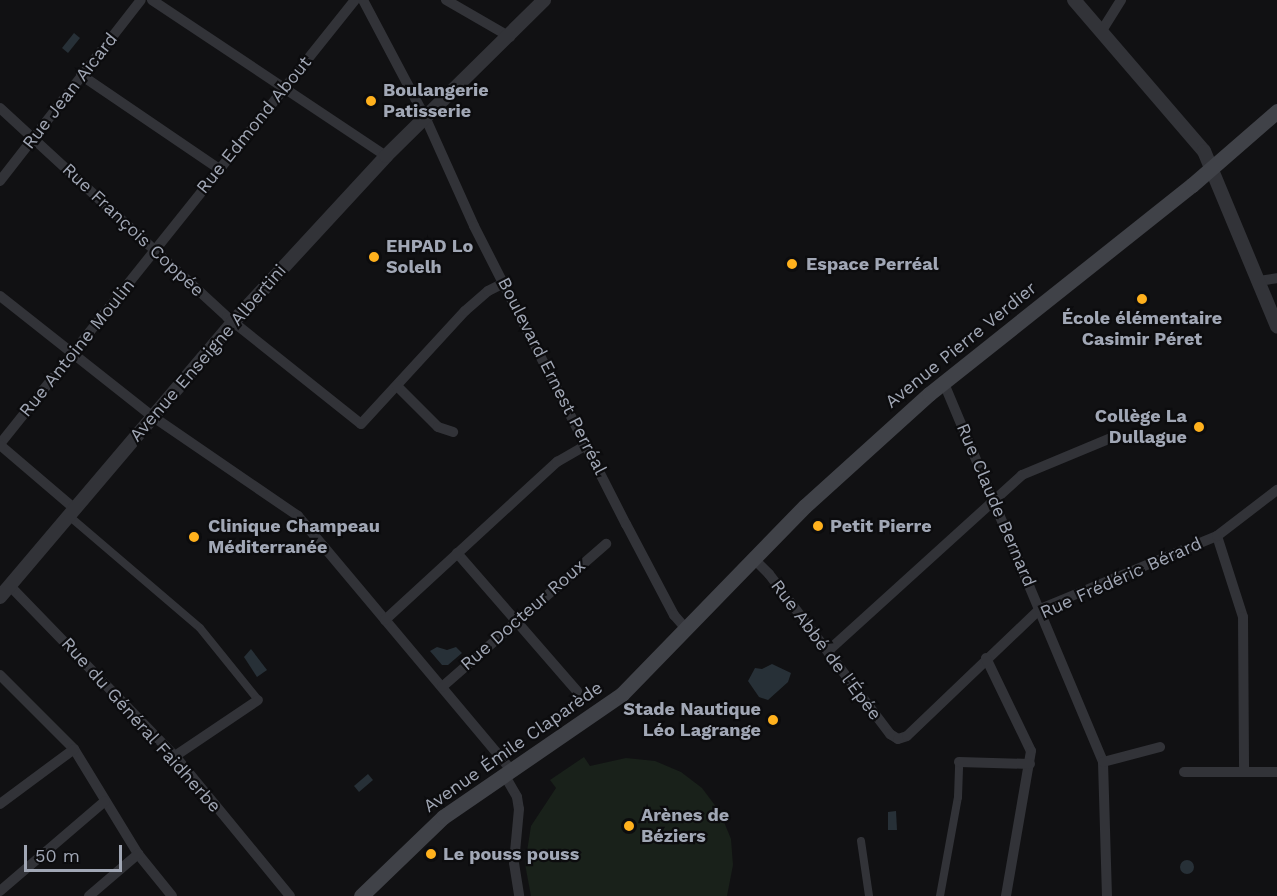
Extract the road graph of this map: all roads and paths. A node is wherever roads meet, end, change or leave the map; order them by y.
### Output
1 (141, 0) edge
2 (152, 0) edge
3 (355, 0) edge
4 (363, 0) edge
5 (446, 0) edge
6 (544, 0) edge
7 (1074, 0) edge
8 (1121, 0) edge
9 (1101, 32) junction
10 (510, 37) junction
11 (81, 75) junction
12 (284, 87) junction
13 (0, 108) edge
14 (1274, 118) edge
15 (426, 119) junction
16 (33, 138) junction
17 (386, 156) junction
18 (218, 168) junction
19 (1213, 168) junction
20 (0, 182) edge
21 (154, 251) junction
22 (1277, 278) edge
23 (1259, 281) junction
24 (506, 282) junction
25 (0, 296) edge
26 (232, 322) junction
27 (1277, 326) edge
28 (72, 352) junction
29 (943, 381) junction
30 (397, 386) junction
31 (152, 416) junction
32 (453, 432) dead end
33 (1111, 438) dead end
34 (0, 445) edge
35 (587, 445) junction
36 (1275, 493) edge
37 (993, 499) junction
38 (72, 513) junction
39 (1217, 536) junction
40 (606, 544) dead end
41 (457, 553) junction
42 (754, 559) junction
43 (10, 586) junction
44 (0, 597) edge
45 (1040, 609) junction
46 (385, 620) junction
47 (517, 620) junction
48 (686, 629) junction
49 (828, 651) junction
50 (986, 658) junction
51 (0, 675) edge
52 (442, 687) junction
53 (577, 691) dead end
54 (258, 700) joint
55 (898, 739) joint
56 (1160, 747) dead end
57 (74, 750) junction
58 (175, 756) junction
59 (959, 762) joint
60 (1103, 762) junction
61 (1030, 764) junction
62 (1184, 772) dead end
63 (1244, 772) junction
64 (1277, 772) edge
65 (508, 773) junction
66 (105, 801) junction
67 (0, 804) edge
68 (861, 841) dead end
69 (138, 854) junction
70 (1, 894) edge
71 (89, 896) edge
72 (172, 896) edge
73 (290, 896) edge
74 (361, 896) edge
75 (519, 896) edge
76 (869, 896) edge
77 (939, 896) edge
78 (1006, 896) edge
79 (1107, 896) edge

1 - 11 street, Rue Jean Aicard
2 - 12 street
3 - 12 street, Rue Edmond About
4 - 15 street, Boulevard Ernest Perréal
5 - 10 street
6 - 10 street, Avenue Enseigne Albertini
7 - 9 street
8 - 9 street
9 - 19 street
10 - 15 street, Avenue Enseigne Albertini
11 - 16 street, Rue Jean Aicard
11 - 18 street
12 - 17 street
12 - 18 street, Rue Edmond About
13 - 16 street, Rue François Coppée
14 - 19 main road, Avenue Pierre Verdier
15 - 17 street, Avenue Enseigne Albertini
15 - 24 street, Boulevard Ernest Perréal
16 - 20 street, Rue Jean Aicard
16 - 21 street, Rue François Coppée
17 - 26 street, Avenue Enseigne Albertini
18 - 21 street, Rue Edmond About
19 - 23 street
19 - 29 main road, Avenue Pierre Verdier
21 - 26 street, Rue François Coppée
21 - 28 street, Rue Antoine Moulin
22 - 23 street
23 - 27 street
24 - 30 street
24 - 35 street, Boulevard Ernest Perréal
25 - 28 street
26 - 30 street, Rue François Coppée
26 - 31 street, Avenue Enseigne Albertini
28 - 31 street
28 - 34 street, Rue Antoine Moulin
29 - 37 street, Rue Claude Bernard
29 - 42 main road, Avenue Pierre Verdier
30 - 32 street
31 - 38 street, Avenue Enseigne Albertini
31 - 46 street
33 - 37 street
34 - 38 street
35 - 41 street
35 - 48 street, Boulevard Ernest Perréal
36 - 39 street, Rue Frédéric Bérard
37 - 45 street, Rue Claude Bernard
37 - 49 street
38 - 43 street, Avenue Enseigne Albertini
38 - 54 street
39 - 45 street, Rue Frédéric Bérard
39 - 63 street
40 - 47 street, Rue Docteur Roux
41 - 46 street
41 - 47 street
42 - 48 main road, Avenue Pierre Verdier
42 - 49 street, Rue Abbé de l'Épée
43 - 44 street, Avenue Enseigne Albertini
43 - 58 street, Rue du Général Faidherbe
45 - 50 street, Rue Frédéric Bérard
45 - 60 street, Rue Claude Bernard
46 - 52 street
47 - 52 street, Rue Docteur Roux
47 - 53 street
48 - 65 main road, Avenue Émile Claparède
49 - 55 street, Rue Abbé de l'Épée
50 - 55 street, Rue Frédéric Bérard
50 - 61 street
51 - 57 street
52 - 65 street
54 - 58 street
56 - 60 street
57 - 66 street
57 - 67 street
58 - 73 street, Rue du Général Faidherbe
59 - 61 street
59 - 77 street
60 - 79 street, Rue Claude Bernard
61 - 78 street
62 - 63 street
63 - 64 street
65 - 74 main road, Avenue Émile Claparède
65 - 75 street
66 - 69 street
66 - 70 street
68 - 76 street
69 - 71 street
69 - 72 street

